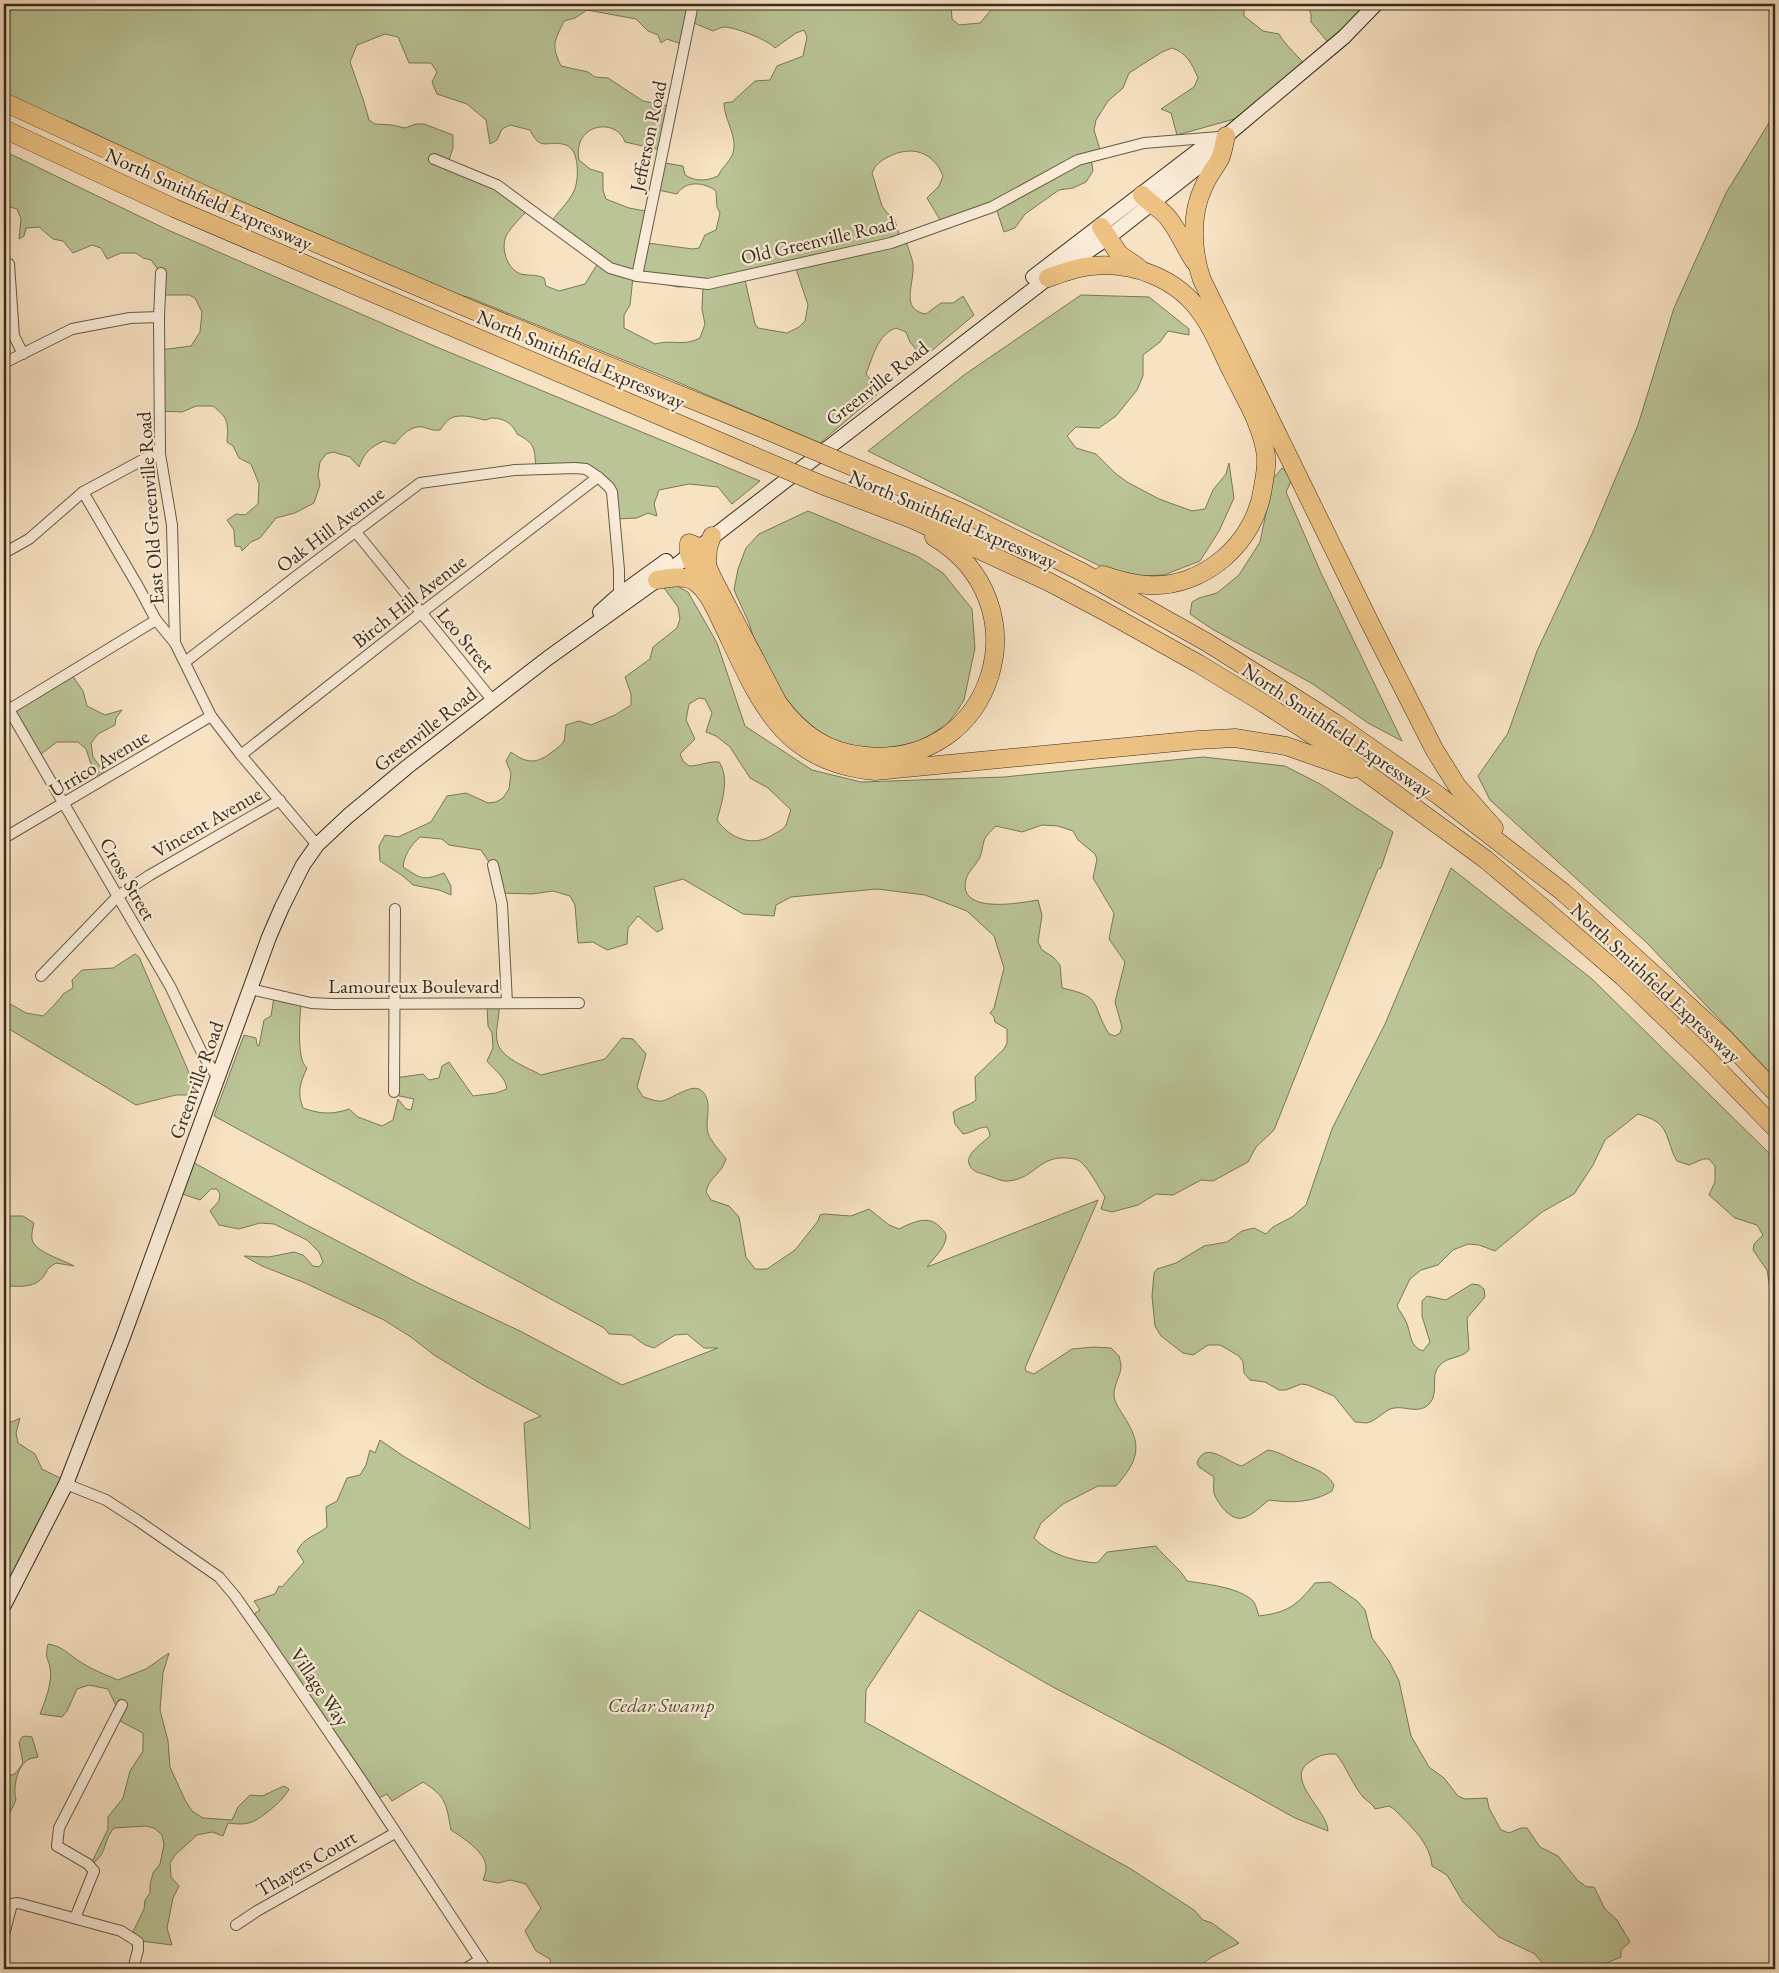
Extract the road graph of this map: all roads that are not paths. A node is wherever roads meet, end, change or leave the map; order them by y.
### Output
1 (693, 4) edge
2 (1376, 4) edge
3 (4, 102) edge
4 (4, 129) edge
5 (1226, 136) junction
6 (434, 159) dead end
7 (1146, 200) junction
8 (1105, 232) junction
9 (1196, 263) junction
10 (9, 264) dead end
11 (1143, 270) junction
12 (161, 272) dead end
13 (637, 276) junction
14 (1048, 278) junction
15 (159, 318) junction
16 (23, 354) junction
17 (4, 363) edge
18 (160, 454) junction
19 (598, 477) junction
20 (82, 492) junction
21 (892, 512) junction
22 (355, 531) junction
23 (697, 545) junction
24 (4, 553) edge
25 (1049, 555) junction
26 (657, 580) junction
27 (702, 588) junction
28 (619, 595) junction
29 (421, 613) junction
30 (156, 620) junction
31 (175, 643) junction
32 (548, 658) junction
33 (185, 662) junction
34 (493, 701) junction
35 (6, 707) edge
36 (211, 716) junction
37 (241, 755) junction
38 (1369, 776) junction
39 (280, 800) junction
40 (64, 804) junction
41 (4, 838) edge
42 (317, 845) junction
43 (1524, 860) junction
44 (493, 865) dead end
45 (118, 896) junction
46 (395, 909) dead end
47 (41, 976) dead end
48 (250, 989) junction
49 (508, 1003) junction
50 (580, 1003) dead end
51 (395, 1004) junction
52 (218, 1078) junction
53 (394, 1092) dead end
54 (1775, 1092) edge
55 (1775, 1128) edge
56 (66, 1484) junction
57 (4, 1605) edge
58 (122, 1705) dead end
59 (396, 1833) junction
60 (75, 1918) junction
61 (236, 1925) dead end
62 (4, 1935) edge
63 (483, 1965) edge
64 (132, 1969) edge
65 (465, 1969) edge

1 - 13 street, Jefferson Road
2 - 5 main road, Greenville Road
3 - 25 highway, North Smithfield Expressway, bridge
4 - 21 highway, North Smithfield Expressway, bridge
5 - 7 main road, Greenville Road
5 - 9 highway
5 - 13 street, Old Greenville Road
6 - 13 street, Old Greenville Road
7 - 8 main road, Greenville Road
7 - 9 highway
8 - 11 highway
8 - 14 main road, Greenville Road
8 - 23 main road, Greenville Road
9 - 43 highway
10 - 16 street
11 - 14 highway
11 - 25 highway
12 - 15 street, East Old Greenville Road
14 - 23 main road, Greenville Road
15 - 16 street
15 - 18 street, East Old Greenville Road
16 - 17 street
18 - 20 street
18 - 31 street, East Old Greenville Road
19 - 22 street, Oak Hill Avenue
19 - 28 street
19 - 29 street, Birch Hill Avenue
20 - 24 street
20 - 30 street
21 - 23 highway
21 - 38 highway, North Smithfield Expressway
22 - 29 street, Leo Street
22 - 33 street, Oak Hill Avenue
23 - 26 main road, Greenville Road
23 - 27 highway
23 - 28 main road, Greenville Road
25 - 43 highway, North Smithfield Expressway
26 - 27 highway
26 - 32 main road, Greenville Road
27 - 38 highway
28 - 32 main road, Greenville Road
29 - 34 street, Leo Street
29 - 37 street, Birch Hill Avenue
30 - 31 street
30 - 35 street
31 - 33 street, East Old Greenville Road
32 - 34 main road, Greenville Road
33 - 36 street, East Old Greenville Road
34 - 42 main road, Greenville Road
35 - 40 street, Cross Street
36 - 37 street, East Old Greenville Road
36 - 40 street, Urrico Avenue
37 - 39 street, East Old Greenville Road
38 - 55 highway, North Smithfield Expressway
39 - 42 street, East Old Greenville Road
39 - 45 street, Vincent Avenue
40 - 41 street, Urrico Avenue
40 - 45 street, Cross Street
42 - 48 main road, Greenville Road
43 - 54 highway, North Smithfield Expressway
44 - 49 street
45 - 47 street, Vincent Avenue
45 - 52 street, Cross Street
46 - 51 street
48 - 51 street, Lamoureux Boulevard
48 - 52 main road, Greenville Road
49 - 50 street, Lamoureux Boulevard
49 - 51 street, Lamoureux Boulevard
51 - 53 street
52 - 56 main road, Greenville Road
56 - 57 main road, Greenville Road
56 - 59 street, Village Way
58 - 60 street
59 - 61 street, Thayers Court
59 - 63 street, Village Way
60 - 62 street
60 - 64 street
63 - 65 street

